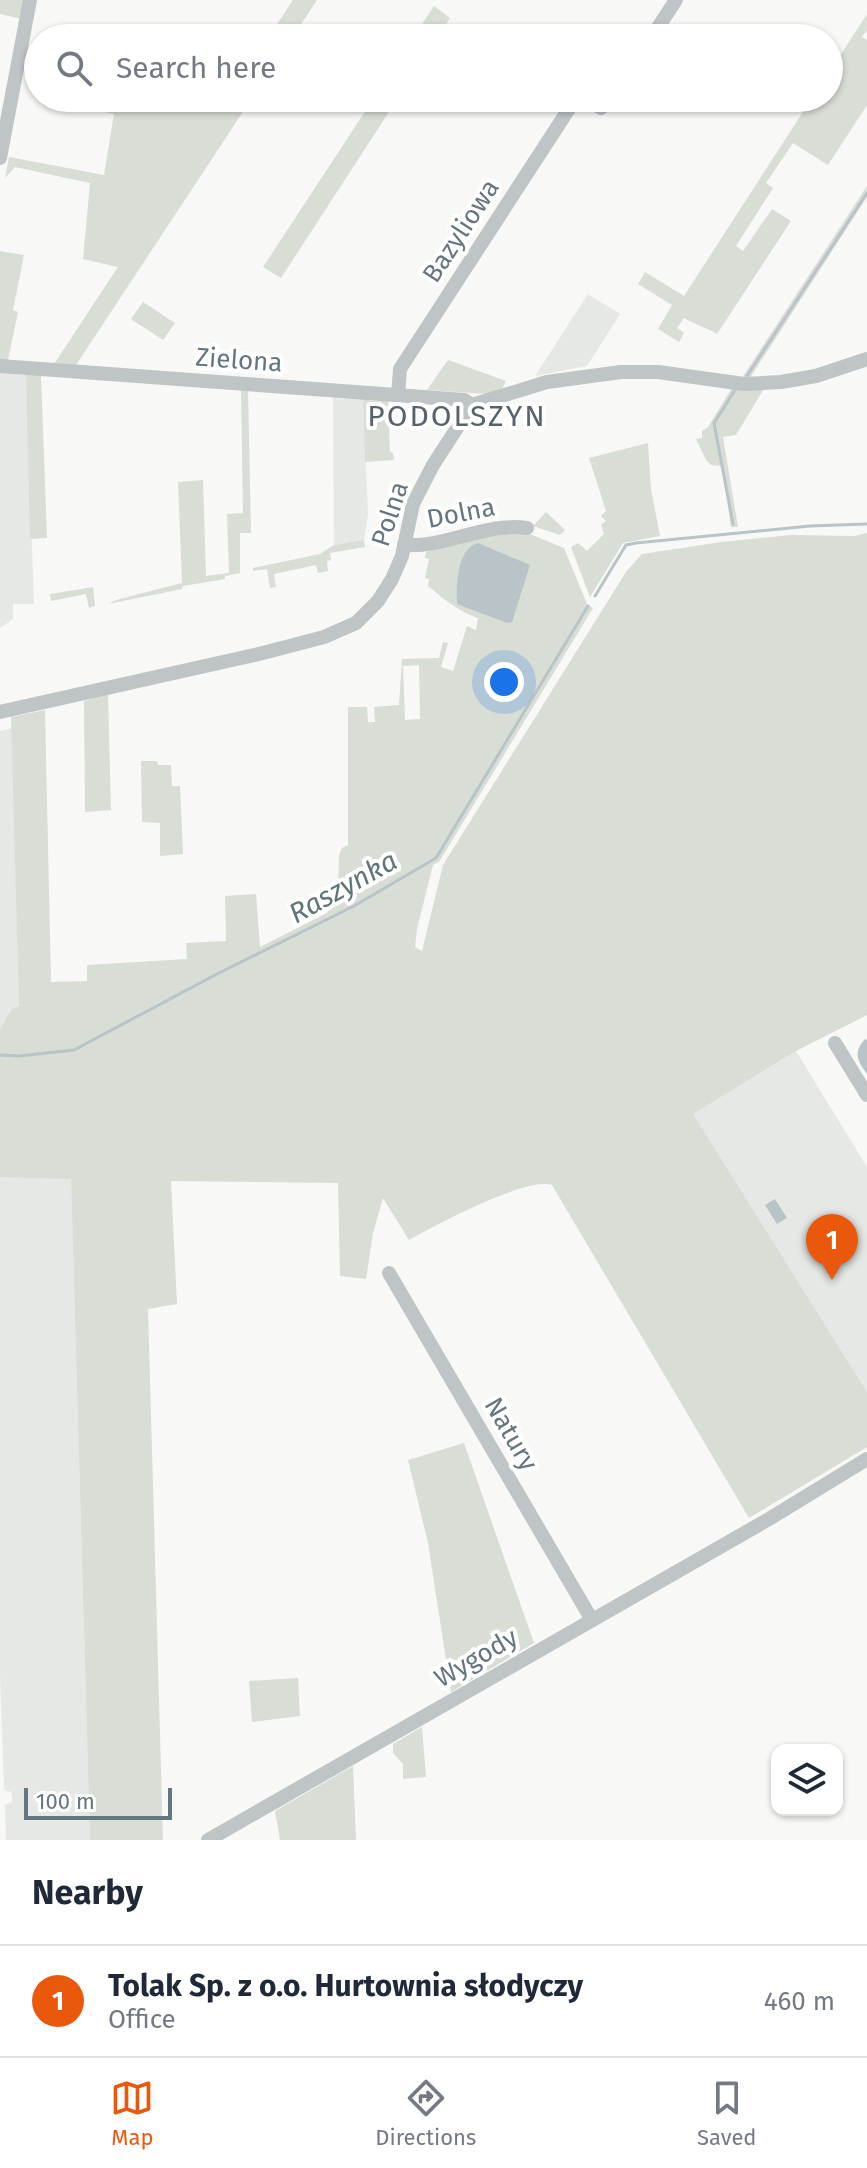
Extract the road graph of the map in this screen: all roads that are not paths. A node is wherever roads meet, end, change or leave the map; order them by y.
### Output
1 (30, 0) edge
2 (676, 0) edge
3 (25, 24) edge
4 (660, 24) edge
5 (24, 32) edge
6 (567, 112) edge
7 (0, 158) edge
8 (867, 359) edge
9 (0, 366) edge
10 (398, 395) junction
11 (472, 405) junction
12 (527, 528) dead end
13 (404, 545) junction
14 (0, 712) edge
15 (835, 1043) dead end
16 (867, 1095) edge
17 (389, 1273) dead end
18 (867, 1459) edge
19 (592, 1620) junction
20 (208, 1840) edge

1 - 3 street
2 - 4 street
5 - 7 street
6 - 10 street, Bazyliowa
8 - 11 street
9 - 10 street, Zielona
10 - 11 street, Zielona
11 - 13 street, Polna
12 - 13 street, Dolna
13 - 14 street, Polna
15 - 16 street
17 - 19 street, Natury
18 - 19 street, Wygody
19 - 20 street, Wygody

